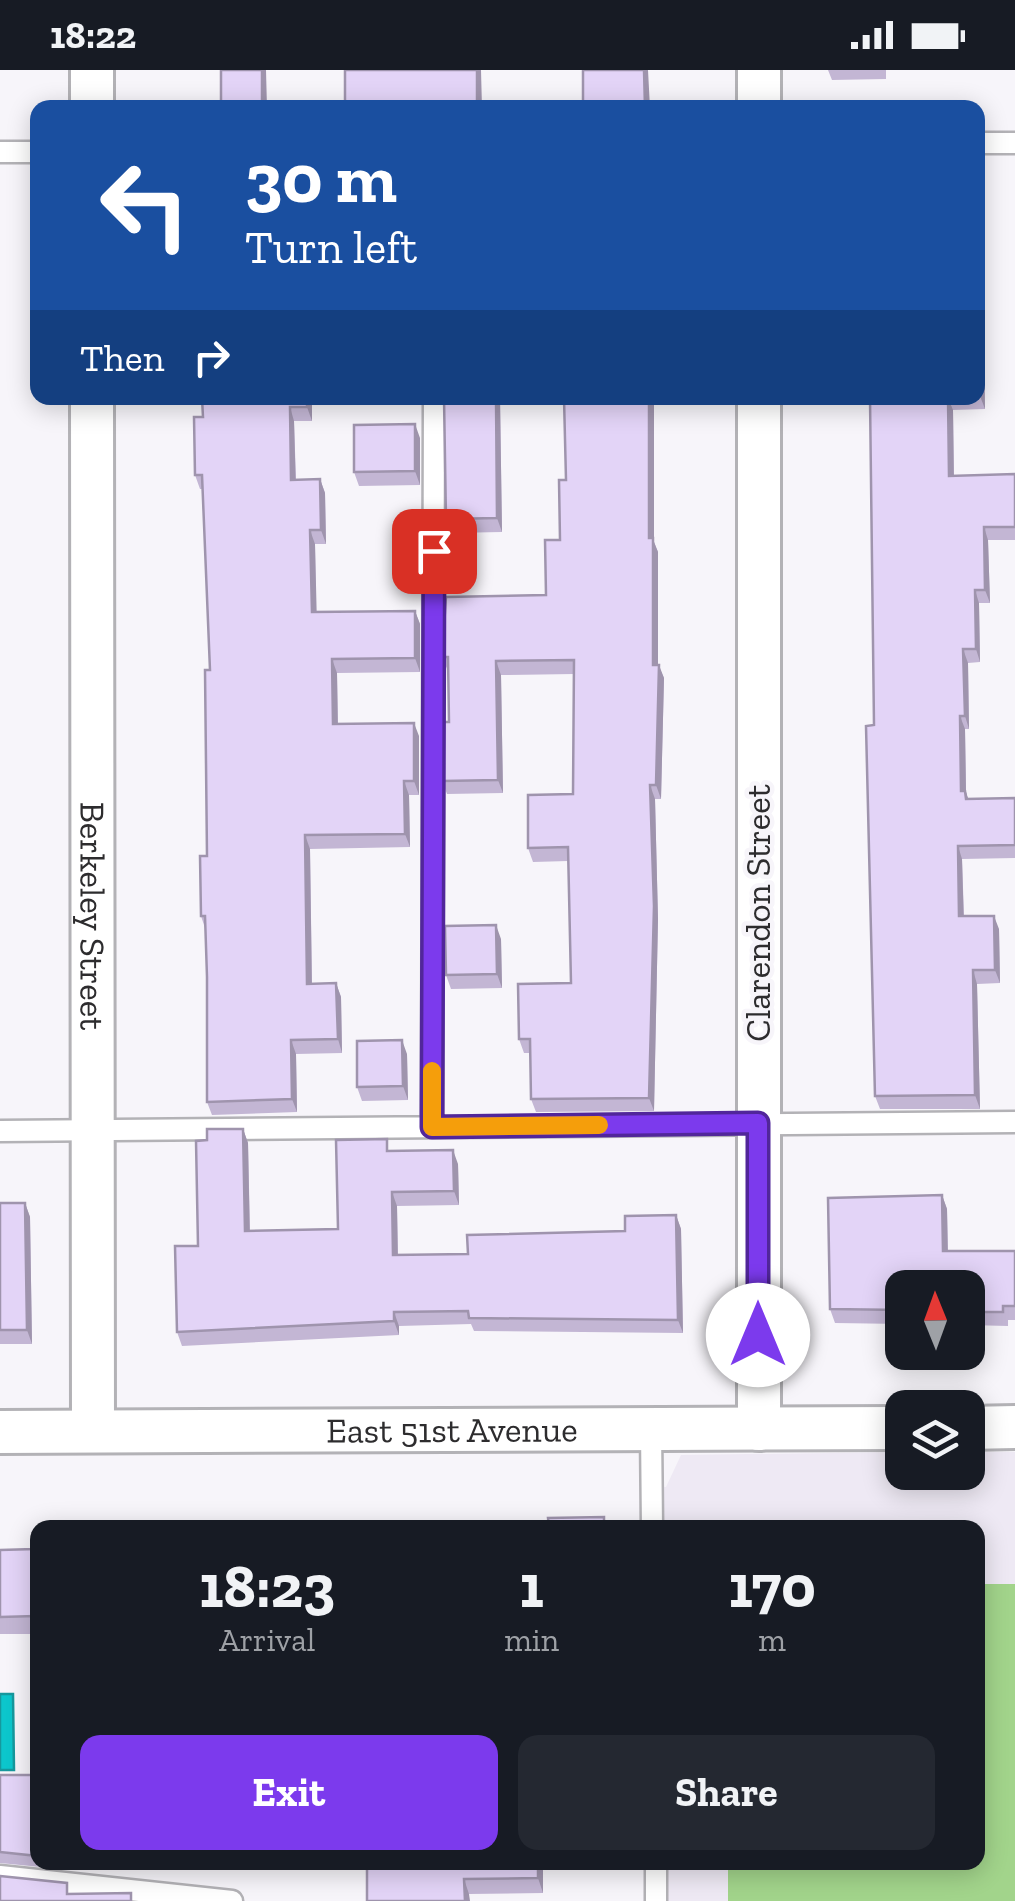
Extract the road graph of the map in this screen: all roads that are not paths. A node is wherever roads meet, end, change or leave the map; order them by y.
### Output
1 (92, 70) edge
2 (758, 70) edge
3 (92, 100) edge
4 (759, 100) edge
5 (1015, 142) edge
6 (985, 143) edge
7 (0, 152) edge
8 (30, 152) edge
9 (92, 405) edge
10 (434, 405) edge
11 (759, 405) edge
12 (1015, 1122) edge
13 (758, 1123) junction
14 (432, 1127) junction
15 (92, 1130) junction
16 (0, 1132) edge
17 (1015, 1427) edge
18 (651, 1428) junction
19 (885, 1428) edge
20 (985, 1428) edge
21 (759, 1429) junction
22 (93, 1431) junction
23 (0, 1432) edge
24 (652, 1520) edge
25 (656, 1870) edge
26 (0, 1876) edge
27 (232, 1901) edge
28 (656, 1901) edge

1 - 3 street
2 - 4 street
5 - 6 lane
7 - 8 lane
9 - 15 street, Berkeley Street
10 - 14 lane
11 - 13 street, Clarendon Street
12 - 13 lane
13 - 14 lane
13 - 21 street, Clarendon Street
14 - 15 lane
15 - 16 lane
15 - 22 street, Berkeley Street
17 - 20 street
18 - 21 street, East 51st Avenue
18 - 22 street, East 51st Avenue
18 - 24 lane
19 - 21 street, East 51st Avenue
22 - 23 street, East 51st Avenue
25 - 28 lane
26 - 27 lane

